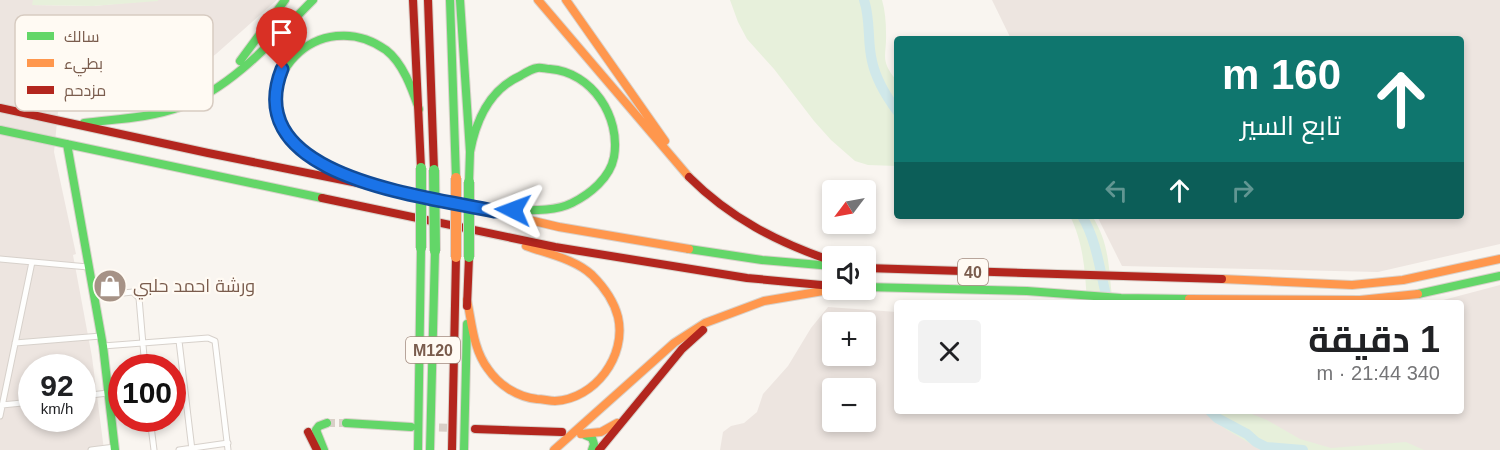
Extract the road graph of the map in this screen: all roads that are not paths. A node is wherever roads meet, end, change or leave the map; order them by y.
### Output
1 (285, 0) edge
2 (313, 0) edge
3 (413, 0) edge
4 (428, 0) edge
5 (450, 0) edge
6 (460, 0) edge
7 (538, 0) edge
8 (566, 0) edge
9 (215, 87) joint
10 (0, 108) edge
11 (419, 109) junction
12 (166, 111) edge
13 (73, 124) junction
14 (0, 130) edge
15 (67, 144) junction
16 (470, 152) junction
17 (681, 166) junction
18 (367, 184) junction
19 (494, 211) junction
20 (559, 227) junction
21 (504, 236) junction
22 (555, 247) junction
23 (822, 258) edge
24 (0, 259) edge
25 (1500, 259) edge
26 (32, 262) junction
27 (822, 265) edge
28 (1475, 266) junction
29 (88, 267) junction
30 (876, 268) edge
31 (1500, 276) edge
32 (1479, 281) junction
33 (822, 287) edge
34 (876, 287) edge
35 (822, 290) edge
36 (94, 296) junction
37 (467, 300) junction
38 (723, 315) junction
39 (102, 341) junction
40 (179, 341) junction
41 (15, 343) junction
42 (142, 344) junction
43 (143, 354) edge
44 (3, 382) edge
45 (108, 393) joint
46 (96, 394) edge
47 (18, 403) edge
48 (2, 405) junction
49 (635, 407) junction
50 (0, 416) edge
51 (327, 423) dead end
52 (346, 423) tunnel mouth
53 (411, 427) dead end
54 (475, 429) dead end
55 (113, 432) edge
56 (152, 432) edge
57 (308, 432) dead end
58 (562, 432) dead end
59 (228, 443) junction
60 (115, 449) edge
61 (191, 449) edge
62 (91, 450) edge
63 (154, 450) edge
64 (179, 450) edge
65 (228, 450) edge
66 (317, 450) edge
67 (324, 450) edge
68 (418, 450) edge
69 (430, 450) edge
70 (452, 450) edge
71 (464, 450) edge
72 (554, 450) edge
73 (592, 450) edge
74 (599, 450) edge

1 - 9 main road
2 - 9 main road
3 - 11 main road
4 - 69 main road, M120, bridge
5 - 70 main road, M120, bridge
6 - 16 main road
7 - 17 main road
8 - 17 main road
10 - 13 main road
11 - 18 main road
11 - 68 main road, bridge
12 - 13 main road
13 - 18 main road
14 - 15 main road
15 - 21 main road
15 - 29 main road
16 - 19 main road
16 - 37 main road, bridge
17 - 23 main road
18 - 19 main road
19 - 20 main road
20 - 22 main road
20 - 27 main road
21 - 22 main road
21 - 37 main road
22 - 33 main road
24 - 26 street
25 - 28 main road, 40
26 - 29 street
26 - 41 street
28 - 30 main road, 40
28 - 32 main road
29 - 36 main road
31 - 32 main road, 40
32 - 34 main road, 40
35 - 38 main road
36 - 39 main road
36 - 42 street
37 - 71 main road
38 - 49 main road
38 - 72 main road
39 - 41 street
39 - 42 street
39 - 45 main road
40 - 42 street
40 - 59 street
40 - 61 street
41 - 44 street
42 - 43 street
44 - 48 street
45 - 46 street
47 - 48 street
48 - 50 street
49 - 73 main road
49 - 74 main road
51 - 67 main road
52 - 53 main road
54 - 58 main road
55 - 60 main road
56 - 63 street
57 - 66 main road
59 - 61 street
59 - 65 street
60 - 62 street
61 - 64 street

